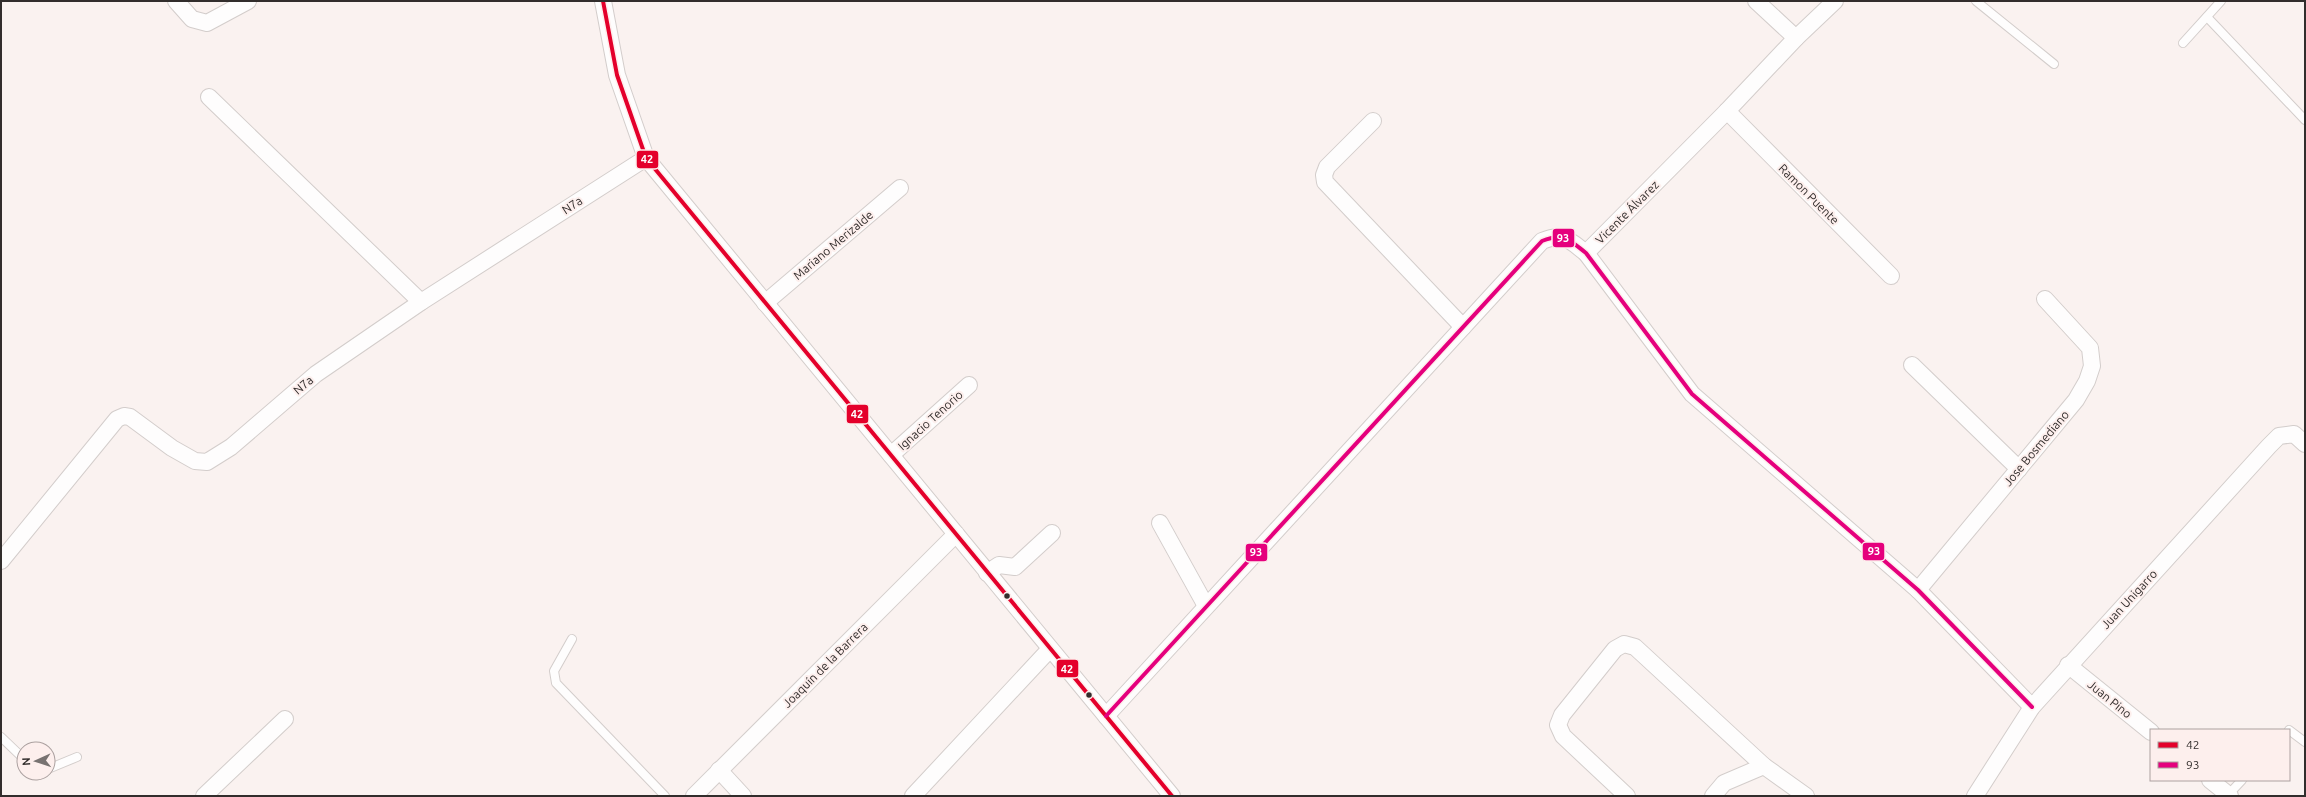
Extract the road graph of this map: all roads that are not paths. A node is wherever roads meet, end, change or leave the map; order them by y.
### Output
1 (176, 1) edge
2 (248, 1) edge
3 (603, 1) edge
4 (1756, 1) edge
5 (1835, 1) edge
6 (1976, 1) edge
7 (2221, 1) edge
8 (2207, 17) junction
9 (1796, 38) junction
10 (2183, 43) dead end
11 (2054, 64) dead end
12 (209, 97) dead end
13 (1727, 111) junction
14 (2305, 120) edge
15 (1373, 121) dead end
16 (646, 158) junction
17 (900, 188) dead end
18 (1586, 253) junction
19 (1891, 276) dead end
20 (2045, 299) dead end
21 (421, 302) junction
22 (765, 303) junction
23 (1463, 327) junction
24 (1912, 365) dead end
25 (969, 385) dead end
26 (2305, 444) edge
27 (891, 455) junction
28 (2019, 469) junction
29 (1160, 523) dead end
30 (1052, 532) dead end
31 (956, 534) junction
32 (1, 561) edge
33 (987, 574) junction
34 (1918, 590) junction
35 (1206, 606) junction
36 (572, 639) dead end
37 (1050, 649) junction
38 (2068, 665) junction
39 (2032, 707) junction
40 (1106, 716) junction
41 (285, 719) dead end
42 (2150, 731) edge
43 (2290, 731) edge
44 (1, 737) edge
45 (2305, 742) edge
46 (16, 751) edge
47 (77, 757) dead end
48 (56, 766) edge
49 (1764, 766) junction
50 (719, 770) junction
51 (2211, 781) edge
52 (2241, 781) edge
53 (2229, 795) edge
54 (204, 796) edge
55 (665, 796) edge
56 (694, 796) edge
57 (743, 796) edge
58 (914, 796) edge
59 (1172, 796) edge
60 (1627, 796) edge
61 (1712, 796) edge
62 (1806, 796) edge
63 (1975, 796) edge

1 - 2 street
3 - 16 street
4 - 9 street
5 - 9 street, Vicente Álvarez
6 - 11 lane
7 - 8 lane
8 - 10 lane
8 - 14 lane
9 - 13 street, Vicente Álvarez
12 - 21 street
13 - 18 street, Vicente Álvarez
13 - 19 street, Ramon Puente
15 - 23 street
16 - 21 street, N7a
16 - 22 street
17 - 22 street, Mariano Merizalde
18 - 23 street, Vicente Álvarez
18 - 34 street
20 - 28 street, Jose Bosmediano
21 - 32 street, N7a
22 - 27 street
23 - 35 street, Vicente Álvarez
24 - 28 street
25 - 27 street, Ignacio Tenorio
26 - 38 street, Juan Unigarro
27 - 31 street
28 - 34 street, Jose Bosmediano
29 - 35 street
30 - 33 street
31 - 33 street
31 - 50 street, Joaquín de la Barrera
33 - 37 street
34 - 39 street
35 - 40 street, Vicente Álvarez
36 - 55 lane
37 - 40 street
37 - 58 street
38 - 39 street, Juan Unigarro
38 - 42 street, Juan Pino
39 - 63 street, Juan Unigarro
40 - 59 street
41 - 54 street
43 - 45 lane
44 - 46 lane
47 - 48 lane
49 - 60 street
49 - 61 street
49 - 62 street
50 - 56 street, Joaquín de la Barrera
50 - 57 street
51 - 53 street
52 - 53 lane

